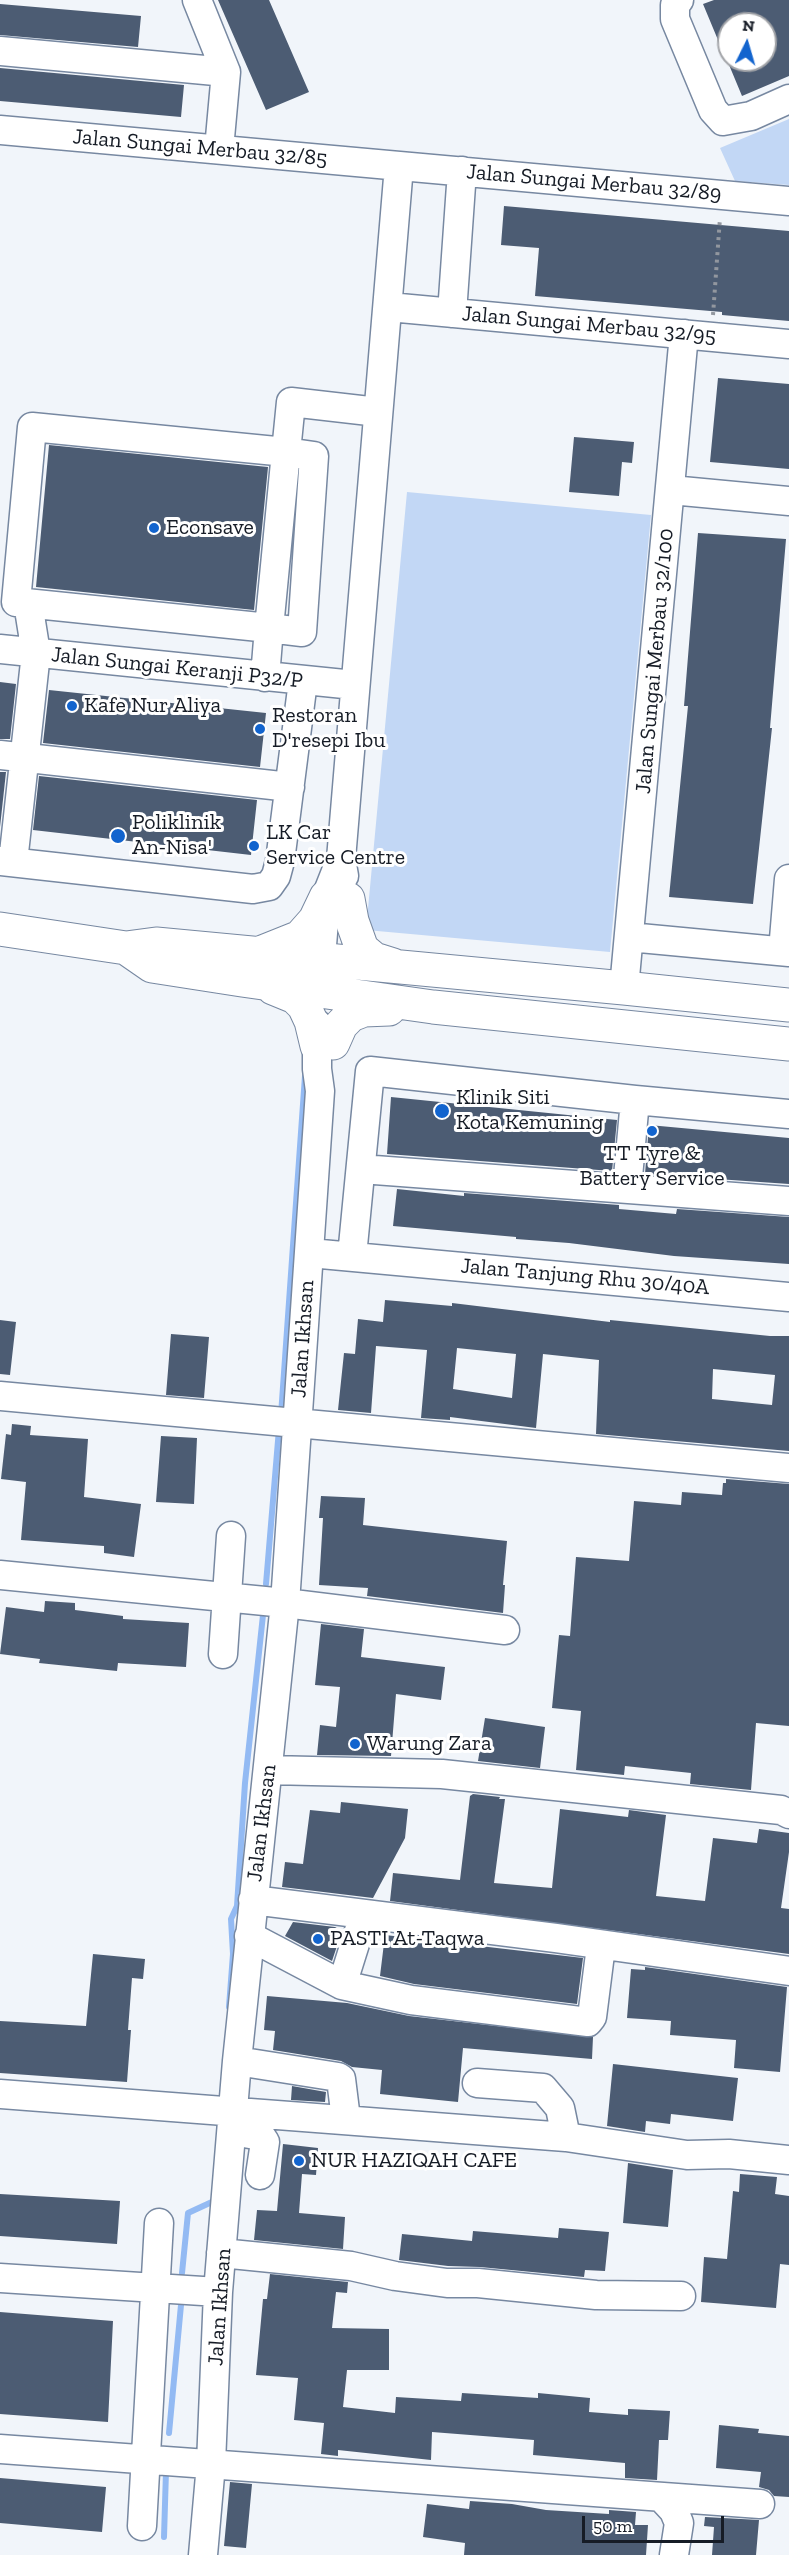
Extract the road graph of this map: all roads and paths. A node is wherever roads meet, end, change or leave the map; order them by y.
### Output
1 (197, 0) edge
2 (677, 3) edge
3 (0, 51) edge
4 (226, 72) junction
5 (789, 99) edge
6 (0, 130) edge
7 (219, 149) junction
8 (399, 166) junction
9 (462, 171) junction
10 (722, 195) junction
11 (789, 201) edge
12 (389, 307) junction
13 (452, 313) junction
14 (698, 335) junction
15 (789, 344) edge
16 (378, 412) junction
17 (286, 452) junction
18 (671, 490) junction
19 (789, 501) edge
20 (28, 603) junction
21 (269, 628) junction
22 (0, 649) edge
23 (36, 653) junction
24 (265, 677) junction
25 (303, 681) junction
26 (354, 685) junction
27 (13, 756) edge
28 (290, 787) junction
29 (6, 862) edge
30 (789, 879) edge
31 (337, 898) junction
32 (0, 929) edge
33 (629, 937) junction
34 (786, 952) edge
35 (250, 967) junction
36 (403, 968) junction
37 (331, 977) junction
38 (624, 988) junction
39 (789, 1005) edge
40 (433, 1007) junction
41 (789, 1044) edge
42 (325, 1045) junction
43 (635, 1100) junction
44 (789, 1114) edge
45 (361, 1169) junction
46 (627, 1188) junction
47 (789, 1201) edge
48 (310, 1253) junction
49 (352, 1256) junction
50 (789, 1297) edge
51 (0, 1396) edge
52 (283, 1423) junction
53 (789, 1468) edge
54 (231, 1536) dead end
55 (0, 1575) edge
56 (226, 1598) junction
57 (285, 1603) junction
58 (505, 1630) dead end
59 (223, 1654) dead end
60 (269, 1770) junction
61 (789, 1814) edge
62 (254, 1900) junction
63 (363, 1915) junction
64 (249, 1936) junction
65 (601, 1946) junction
66 (789, 1971) edge
67 (342, 1985) junction
68 (237, 2061) junction
69 (477, 2083) dead end
70 (0, 2094) edge
71 (227, 2116) junction
72 (346, 2119) junction
73 (566, 2137) junction
74 (789, 2160) edge
75 (260, 2175) dead end
76 (159, 2223) dead end
77 (221, 2253) junction
78 (0, 2278) edge
79 (163, 2288) junction
80 (219, 2292) junction
81 (681, 2296) dead end
82 (0, 2449) edge
83 (146, 2460) junction
84 (211, 2464) junction
85 (661, 2497) junction
86 (760, 2504) dead end
87 (142, 2526) dead end
88 (202, 2555) edge
89 (674, 2555) edge

1 - 4 street
2 - 5 street
3 - 4 street
4 - 7 street
6 - 7 street, Jalan Sungai Merbau 32/85
7 - 8 street, Jalan Sungai Merbau 32/85
8 - 9 street, Jalan Sungai Merbau 32/89
8 - 12 street, Jalan Ikhsan
9 - 10 street, Jalan Sungai Merbau 32/89
9 - 13 street
10 - 11 street, Jalan Sungai Merbau 32/89
10 - 14 path
12 - 13 street, Jalan Sungai Merbau 32/95
12 - 16 street, Jalan Ikhsan
13 - 14 street, Jalan Sungai Merbau 32/95
14 - 15 street, Jalan Sungai Merbau 32/95
14 - 18 street, Jalan Sungai Merbau 32/100
16 - 17 street
16 - 26 street, Jalan Ikhsan
17 - 20 street
17 - 21 street
18 - 19 street
18 - 33 street, Jalan Sungai Merbau 32/100
20 - 21 street
20 - 23 street
21 - 24 street
22 - 23 street, Jalan Sungai Keranji P32/P
23 - 24 street, Jalan Sungai Keranji P32/P
23 - 27 street
24 - 25 street, Jalan Sungai Keranji P32/P
25 - 26 street, Jalan Sungai Keranji P32/P
25 - 28 street
26 - 31 street, Jalan Ikhsan
27 - 28 street
27 - 29 street
28 - 29 street
30 - 34 street
31 - 35 main road
31 - 36 main road
31 - 37 street, Jalan Ikhsan
32 - 35 main road
33 - 34 street
33 - 38 street, Jalan Sungai Merbau 32/100
35 - 37 main road
35 - 42 main road
36 - 37 main road
36 - 38 main road
37 - 40 main road
37 - 42 street, Jalan Ikhsan
38 - 39 main road
40 - 41 main road
40 - 42 main road
42 - 48 street, Jalan Ikhsan
43 - 44 street
43 - 45 street
43 - 46 street
45 - 46 street
45 - 49 street
46 - 47 street
48 - 49 street, Jalan Tanjung Rhu 30/40A
48 - 52 street, Jalan Ikhsan
49 - 50 street, Jalan Tanjung Rhu 30/40A
51 - 52 street
52 - 53 street
52 - 57 street, Jalan Ikhsan
54 - 56 street
55 - 56 street
56 - 57 street
56 - 59 street
57 - 58 street
57 - 60 street, Jalan Ikhsan
60 - 61 street
60 - 62 street, Jalan Ikhsan
62 - 63 street
62 - 64 street, Jalan Ikhsan
63 - 65 street
63 - 67 street
64 - 67 street
64 - 68 street, Jalan Ikhsan
65 - 66 street
65 - 67 street
68 - 71 street, Jalan Ikhsan
68 - 72 street
69 - 73 street
70 - 71 street
71 - 72 street
71 - 75 street
71 - 77 street, Jalan Ikhsan
72 - 73 street
73 - 74 street
76 - 79 street
77 - 80 street, Jalan Ikhsan
77 - 81 street
78 - 79 street
79 - 80 street
79 - 83 street
80 - 84 street, Jalan Ikhsan
82 - 83 street
83 - 84 street
83 - 87 street
84 - 85 street
84 - 88 street, Jalan Ikhsan
85 - 86 street
85 - 89 street

